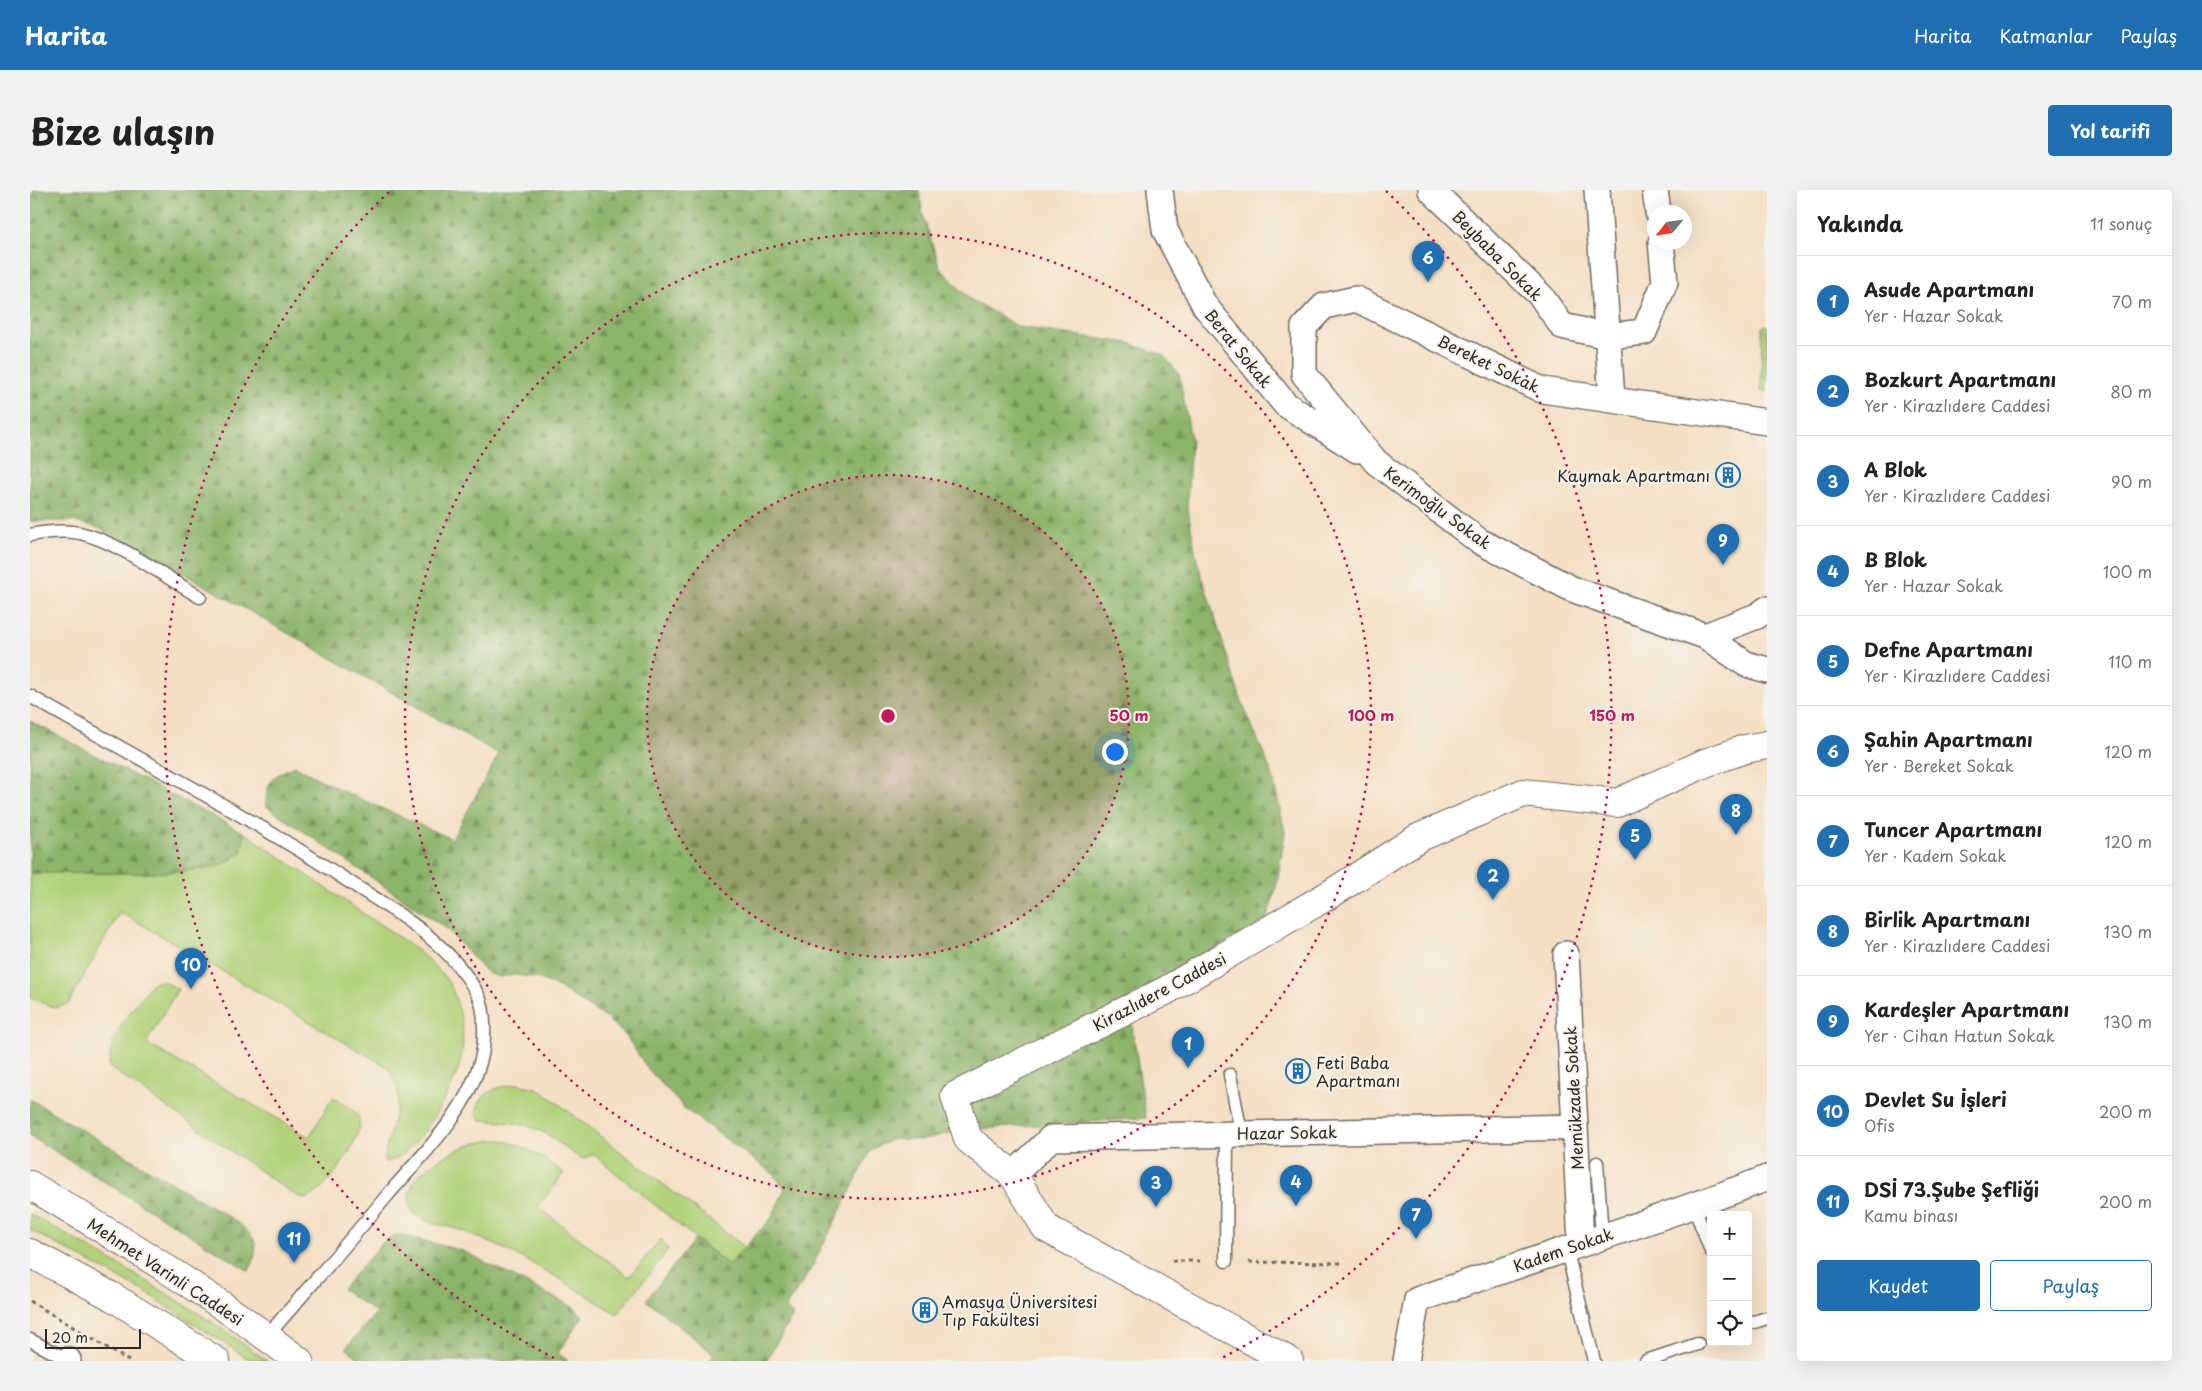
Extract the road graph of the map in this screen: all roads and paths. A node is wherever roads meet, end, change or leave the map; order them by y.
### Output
1 (1160, 190) edge
2 (1431, 190) edge
3 (1597, 190) edge
4 (1655, 190) edge
5 (1657, 205) edge
6 (1662, 250) edge
7 (1608, 336) junction
8 (1304, 374) joint
9 (1612, 398) junction
10 (1767, 422) edge
11 (1376, 462) junction
12 (30, 535) edge
13 (200, 597) dead end
14 (1767, 609) edge
15 (1705, 636) junction
16 (1767, 670) edge
17 (30, 696) edge
18 (1767, 745) edge
19 (1566, 954) dead end
20 (1230, 1074) dead end
21 (1575, 1127) junction
22 (1234, 1133) junction
23 (1598, 1163) dead end
24 (1014, 1174) junction
25 (1767, 1178) edge
26 (30, 1185) edge
27 (1694, 1206) junction
28 (1707, 1240) edge
29 (1583, 1242) junction
30 (30, 1253) edge
31 (1226, 1261) dead end
32 (30, 1300) edge
33 (1767, 1318) edge
34 (1752, 1323) edge
35 (267, 1336) junction
36 (30, 1340) edge
37 (1698, 1344) dead end
38 (68, 1361) edge
39 (128, 1361) edge
40 (216, 1361) edge
41 (299, 1361) edge
42 (1289, 1361) edge
43 (1406, 1361) edge
44 (1594, 1361) edge
45 (1646, 1361) edge

1 - 11 street, Berat Sokak
2 - 7 street, Beybaba Sokak
3 - 7 street
4 - 5 street
6 - 7 street, Beybaba Sokak
7 - 9 street
8 - 9 street, Bereket Sokak
8 - 11 street, Kerimoğlu Sokak
9 - 10 street, Bereket Sokak
11 - 15 street, Kerimoğlu Sokak
12 - 13 lane
14 - 15 street
15 - 16 street, Kerimoğlu Sokak
17 - 35 lane
18 - 24 street, Kirazlıdere Caddesi
19 - 21 street, Memükzade Sokak
20 - 22 lane
21 - 22 street, Hazar Sokak
21 - 29 street, Memükzade Sokak
22 - 24 street, Hazar Sokak
22 - 31 lane
23 - 29 lane
24 - 42 street, Kirazlıdere Caddesi
25 - 27 street, Kadem Sokak
26 - 35 street, Mehmet Varinli Caddesi
27 - 28 lane
27 - 29 street, Kadem Sokak
29 - 43 street, Kadem Sokak
29 - 44 lane
30 - 40 street
32 - 39 path
33 - 34 lane
35 - 41 street, Mehmet Varinli Caddesi
36 - 38 lane
37 - 45 lane

